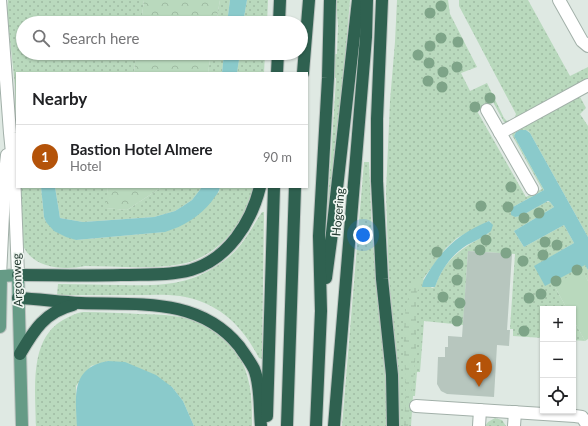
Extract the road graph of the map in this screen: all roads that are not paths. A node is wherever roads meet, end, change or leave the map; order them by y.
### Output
1 (0, 0) edge
2 (280, 0) edge
3 (309, 0) edge
4 (330, 0) edge
5 (358, 0) edge
6 (367, 0) edge
7 (382, 0) edge
8 (559, 0) edge
9 (279, 16) edge
10 (308, 16) edge
11 (588, 46) edge
12 (278, 60) edge
13 (304, 60) edge
14 (277, 72) edge
15 (303, 72) edge
16 (588, 85) edge
17 (488, 110) dead end
18 (500, 133) junction
19 (10, 134) junction
20 (260, 188) edge
21 (274, 188) edge
22 (295, 188) edge
23 (532, 189) dead end
24 (18, 275) junction
25 (0, 276) edge
26 (0, 298) edge
27 (18, 298) junction
28 (80, 303) junction
29 (321, 311) junction
30 (0, 327) edge
31 (20, 354) junction
32 (416, 406) dead end
33 (480, 410) junction
34 (514, 412) junction
35 (22, 426) edge
36 (261, 426) edge
37 (266, 426) edge
38 (287, 426) edge
39 (316, 426) edge
40 (334, 426) edge
41 (393, 426) edge
42 (479, 426) edge
43 (514, 426) edge
44 (588, 426) edge

1 - 19 street, Argonweg
2 - 9 highway
3 - 10 highway
4 - 29 highway
5 - 29 highway
6 - 40 highway, Hogering
7 - 41 highway
8 - 11 street
12 - 14 highway
13 - 15 highway
16 - 18 street
17 - 18 street
18 - 23 street
19 - 24 street, Argonweg
19 - 25 street, Argonweg
20 - 24 highway
21 - 37 highway
22 - 38 highway
24 - 25 main road
24 - 27 main road, Argonweg
25 - 26 main road, Argonweg
26 - 27 main road
26 - 30 main road, Argonweg
27 - 28 highway
27 - 31 main road, Argonweg
28 - 31 highway
28 - 36 highway
29 - 39 highway
31 - 35 main road, Argonweg
32 - 33 street
33 - 34 street
33 - 42 street
34 - 43 street
34 - 44 street

